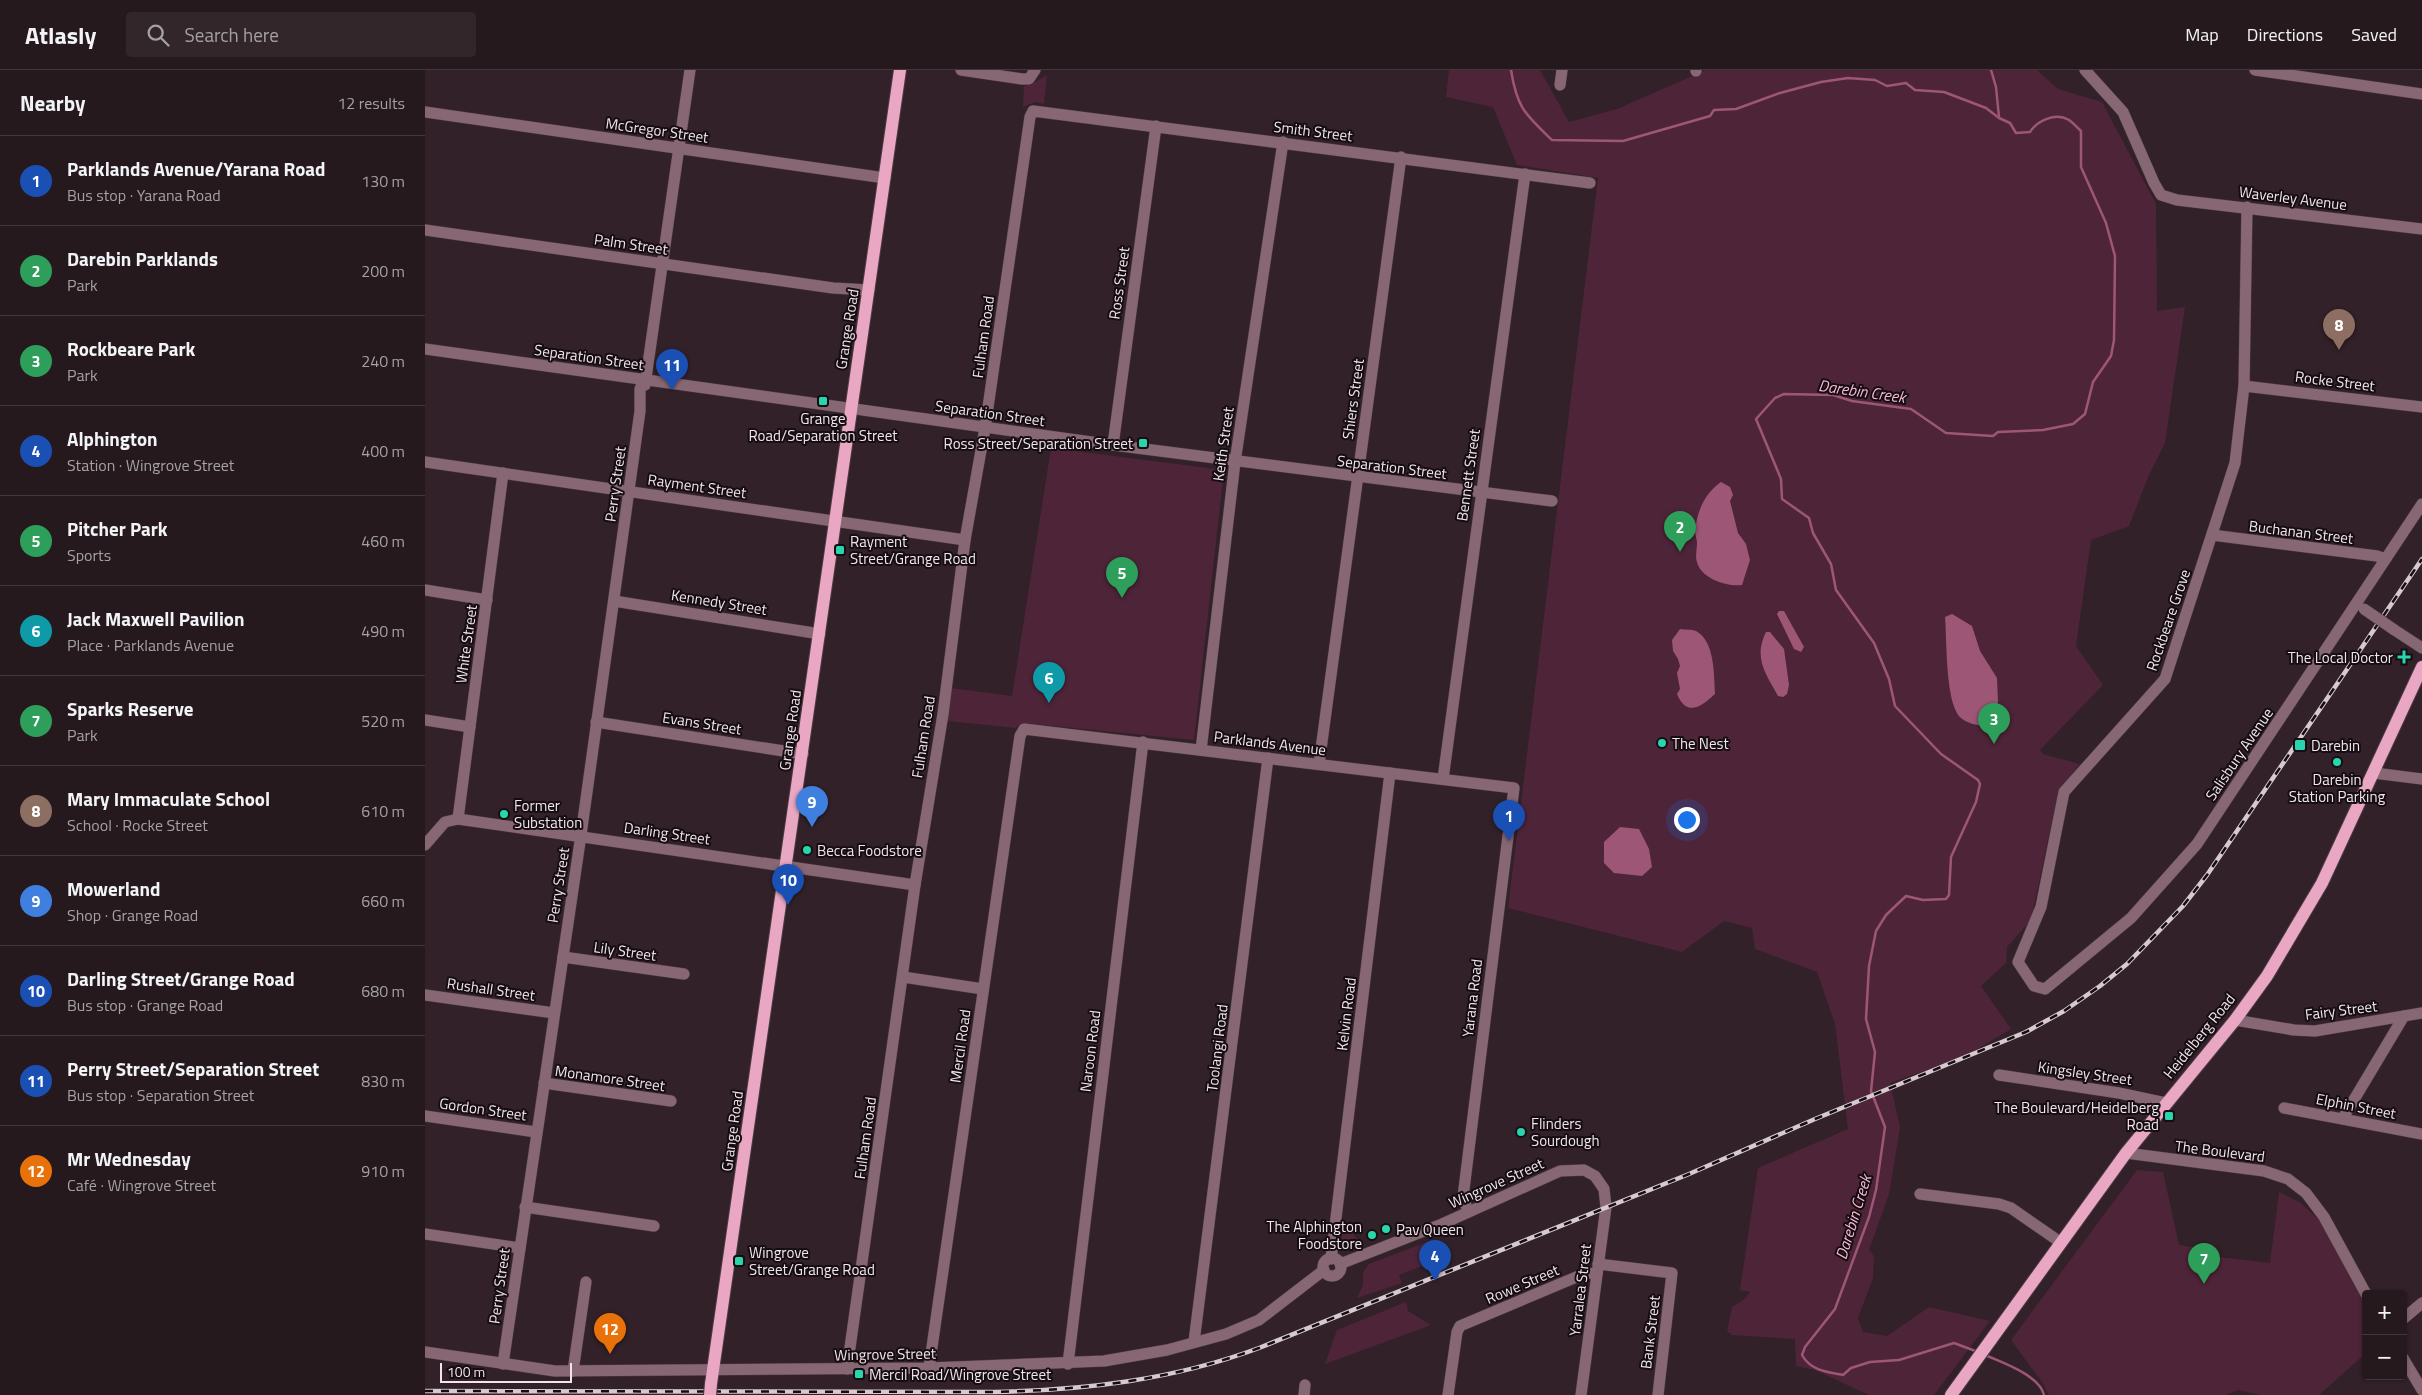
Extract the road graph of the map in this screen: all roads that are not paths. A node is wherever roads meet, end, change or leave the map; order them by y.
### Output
1 (691, 70) edge
2 (900, 70) edge
3 (961, 70) edge
4 (1562, 70) edge
5 (2085, 70) edge
6 (2255, 70) edge
7 (1032, 74) edge
8 (1560, 85) dead end
9 (2422, 94) edge
10 (1033, 111) joint
11 (425, 112) edge
12 (1156, 126) junction
13 (1283, 142) junction
14 (680, 148) junction
15 (1401, 157) junction
16 (1525, 174) junction
17 (885, 178) junction
18 (1589, 183) dead end
19 (2247, 207) junction
20 (2422, 229) edge
21 (425, 230) edge
22 (663, 264) junction
23 (869, 293) junction
24 (425, 349) edge
25 (645, 379) junction
26 (2244, 386) junction
27 (2422, 407) edge
28 (851, 410) junction
29 (985, 428) junction
30 (1113, 445) junction
31 (425, 462) edge
32 (1235, 462) junction
33 (503, 473) junction
34 (1358, 478) junction
35 (629, 491) junction
36 (1481, 493) junction
37 (1552, 501) dead end
38 (2422, 504) edge
39 (835, 522) junction
40 (2212, 535) junction
41 (965, 540) junction
42 (2385, 559) junction
43 (425, 590) edge
44 (487, 600) junction
45 (614, 601) junction
46 (2360, 607) junction
47 (820, 634) junction
48 (2422, 648) edge
49 (2422, 666) edge
50 (425, 720) edge
51 (596, 722) junction
52 (469, 728) junction
53 (1024, 729) joint
54 (1143, 742) junction
55 (1201, 750) junction
56 (803, 754) junction
57 (1268, 758) junction
58 (1319, 764) junction
59 (1390, 773) junction
60 (2374, 773) junction
61 (1443, 779) junction
62 (2422, 779) edge
63 (1513, 788) joint
64 (458, 819) junction
65 (581, 835) junction
66 (425, 845) edge
67 (787, 866) junction
68 (915, 885) junction
69 (563, 957) junction
70 (684, 974) dead end
71 (903, 977) junction
72 (983, 988) junction
73 (2045, 989) joint
74 (425, 995) edge
75 (554, 1013) junction
76 (2422, 1013) edge
77 (2404, 1016) junction
78 (2235, 1020) junction
79 (1999, 1075) dead end
80 (544, 1083) junction
81 (671, 1101) dead end
82 (2166, 1102) junction
83 (2284, 1108) dead end
84 (425, 1116) edge
85 (2343, 1118) junction
86 (536, 1132) junction
87 (2422, 1134) edge
88 (2126, 1153) junction
89 (1604, 1190) joint
90 (1920, 1194) dead end
91 (525, 1207) junction
92 (1468, 1211) junction
93 (654, 1226) dead end
94 (425, 1234) edge
95 (2060, 1242) junction
96 (520, 1248) junction
97 (1336, 1261) junction
98 (1598, 1269) junction
99 (1672, 1272) joint
100 (586, 1282) dead end
101 (2364, 1290) edge
102 (2422, 1303) edge
103 (2407, 1316) edge
104 (1194, 1342) junction
105 (425, 1352) edge
106 (503, 1364) junction
107 (1068, 1364) junction
108 (2407, 1365) edge
109 (929, 1368) junction
110 (847, 1369) junction
111 (573, 1371) junction
112 (713, 1371) junction
113 (711, 1390) edge
114 (2422, 1390) edge
115 (1448, 1395) edge
116 (1581, 1395) edge
117 (1658, 1395) edge
118 (1951, 1395) edge

1 - 14 street, Perry Street
2 - 17 main road, Grange Road
3 - 7 street
4 - 8 street
5 - 19 street, Waverley Avenue
6 - 9 street
10 - 12 street, Smith Street
10 - 29 street, Fulham Road
11 - 14 street, McGregor Street
12 - 13 street, Smith Street
12 - 30 street, Ross Street
13 - 15 street, Smith Street
13 - 32 street, Keith Street
14 - 17 street, McGregor Street
14 - 22 street, Perry Street
15 - 16 street, Smith Street
15 - 34 street, Shiers Street
16 - 18 street, Smith Street
16 - 36 street, Bennett Street
17 - 23 main road, Grange Road
19 - 20 street, Waverley Avenue
19 - 26 street, Rockbeare Grove
21 - 22 street, Palm Street
22 - 23 street, Palm Street
22 - 25 street, Perry Street
23 - 28 main road, Grange Road
24 - 25 street, Separation Street
25 - 28 street, Separation Street
25 - 35 street, Perry Street
26 - 27 street, Rocke Street
26 - 40 street, Rockbeare Grove
28 - 29 street, Separation Street
28 - 39 main road, Grange Road
29 - 30 street, Separation Street
29 - 41 street, Fulham Road
30 - 32 street, Separation Street
31 - 33 street, Rayment Street
32 - 34 street, Separation Street
32 - 55 street, Keith Street
33 - 35 street, Rayment Street
33 - 44 street, White Street
34 - 36 street, Separation Street
34 - 58 street, Shiers Street
35 - 39 street, Rayment Street
35 - 45 street, Perry Street
36 - 37 street, Separation Street
36 - 61 street, Bennett Street
38 - 42 street, Salisbury Avenue
39 - 41 street, Rayment Street
39 - 47 main road, Grange Road
40 - 42 street, Buchanan Street
40 - 73 street, Rockbeare Grove
41 - 68 street, Fulham Road
42 - 46 street, Salisbury Avenue
43 - 44 street
44 - 52 street, White Street
45 - 47 street, Kennedy Street
45 - 51 street, Perry Street
46 - 48 street, bridge
46 - 73 street, Salisbury Avenue
47 - 56 main road, Grange Road
49 - 60 main road, Heidelberg Road
50 - 52 street
51 - 56 street, Evans Street
51 - 65 street, Perry Street
52 - 64 street, White Street
53 - 54 street, Parklands Avenue
53 - 72 street, Mercil Road
54 - 55 street, Parklands Avenue
54 - 107 street, Naroon Road
55 - 57 street, Parklands Avenue
56 - 67 main road, Grange Road
57 - 58 street, Parklands Avenue
57 - 104 street, Toolangi Road
58 - 59 street, Parklands Avenue
59 - 61 street, Parklands Avenue
59 - 97 street, Kelvin Road
60 - 62 street
60 - 78 main road, Heidelberg Road
61 - 63 street, Parklands Avenue
63 - 92 street, Yarana Road
64 - 65 street, Darling Street
64 - 66 street
65 - 67 street, Darling Street
65 - 69 street, Perry Street
67 - 68 street, Darling Street
67 - 112 main road, Grange Road
68 - 71 street, Fulham Road
69 - 70 street, Lily Street
69 - 75 street, Perry Street
71 - 72 street
71 - 110 street, Fulham Road
72 - 109 street, Mercil Road
74 - 75 street, Rushall Street
75 - 80 street, Perry Street
76 - 77 street, Fairy Street
77 - 78 street, Fairy Street
77 - 85 street
78 - 82 main road, Heidelberg Road
79 - 82 street, Kingsley Street
80 - 81 street, Monamore Street
80 - 86 street, Perry Street
82 - 88 main road, Heidelberg Road
83 - 85 street, Elphin Street
84 - 86 street, Gordon Street
85 - 87 street, Elphin Street
86 - 91 street, Perry Street
88 - 95 main road, Heidelberg Road
88 - 101 street, The Boulevard
89 - 92 street, Wingrove Street
89 - 98 street, Yarralea Street
90 - 95 street
91 - 93 street
91 - 96 street, Perry Street
92 - 97 street, Wingrove Street
94 - 96 street
95 - 118 main road, Heidelberg Road
96 - 106 street, Perry Street
97 - 104 street, Wingrove Street
98 - 99 street, Rowe Street
98 - 115 street, Rowe Street
98 - 116 street, Yarralea Street
99 - 117 street, Bank Street
100 - 111 street
102 - 103 street
104 - 107 street, Wingrove Street
105 - 106 street, Wingrove Street
106 - 111 street, Wingrove Street
107 - 109 street, Wingrove Street
108 - 114 street
109 - 110 street, Wingrove Street
110 - 112 street, Wingrove Street
111 - 112 street, Wingrove Street
112 - 113 main road, Grange Road

